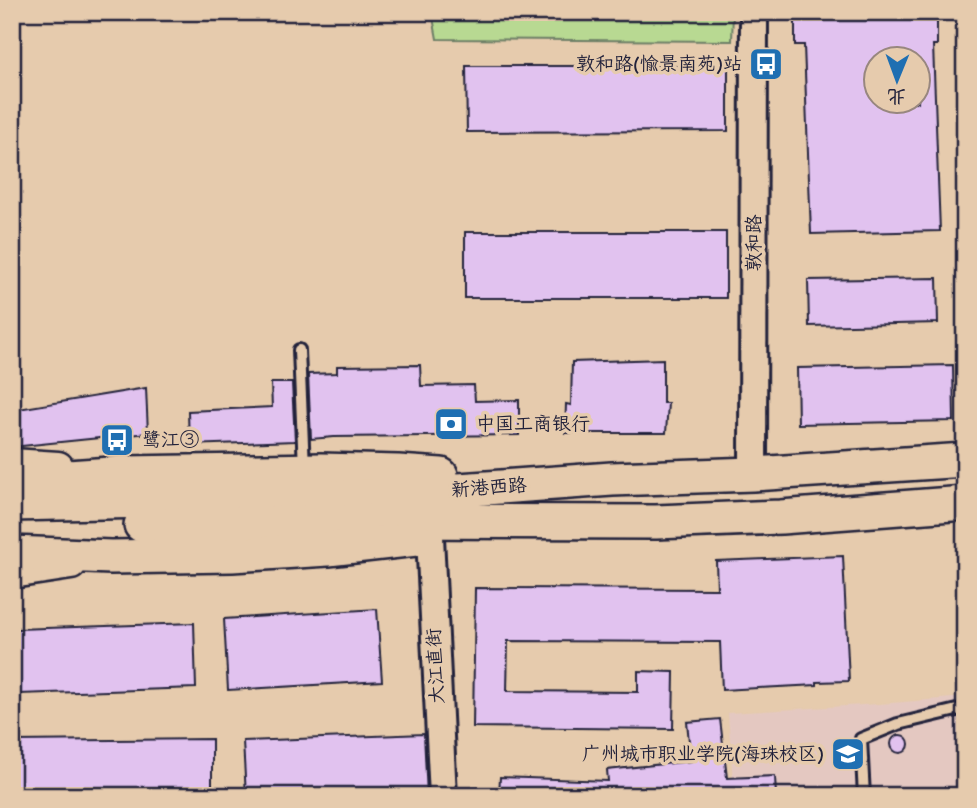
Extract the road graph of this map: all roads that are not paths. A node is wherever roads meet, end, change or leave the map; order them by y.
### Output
1 (754, 12) edge
2 (299, 350) dead end
3 (965, 460) edge
4 (12, 464) edge
5 (304, 471) junction
6 (125, 473) junction
7 (753, 474) junction
8 (12, 481) edge
9 (524, 486) junction
10 (965, 503) edge
11 (26, 515) edge
12 (518, 522) junction
13 (430, 537) junction
14 (12, 553) edge
15 (111, 557) junction
16 (12, 573) edge
17 (965, 708) edge
18 (443, 796) edge
19 (864, 796) edge

1 - 7 street, 敦和路
2 - 5 lane
3 - 7 main road, 新港西路
4 - 6 main road
5 - 6 main road
5 - 9 main road
6 - 8 main road
7 - 9 main road, 新港西路
9 - 11 main road, 新港西路
10 - 12 main road, 新港西路
11 - 12 main road, 新港西路
12 - 13 main road
13 - 15 main road
13 - 18 street, 大江直街
14 - 15 main road
15 - 16 main road
17 - 19 lane

